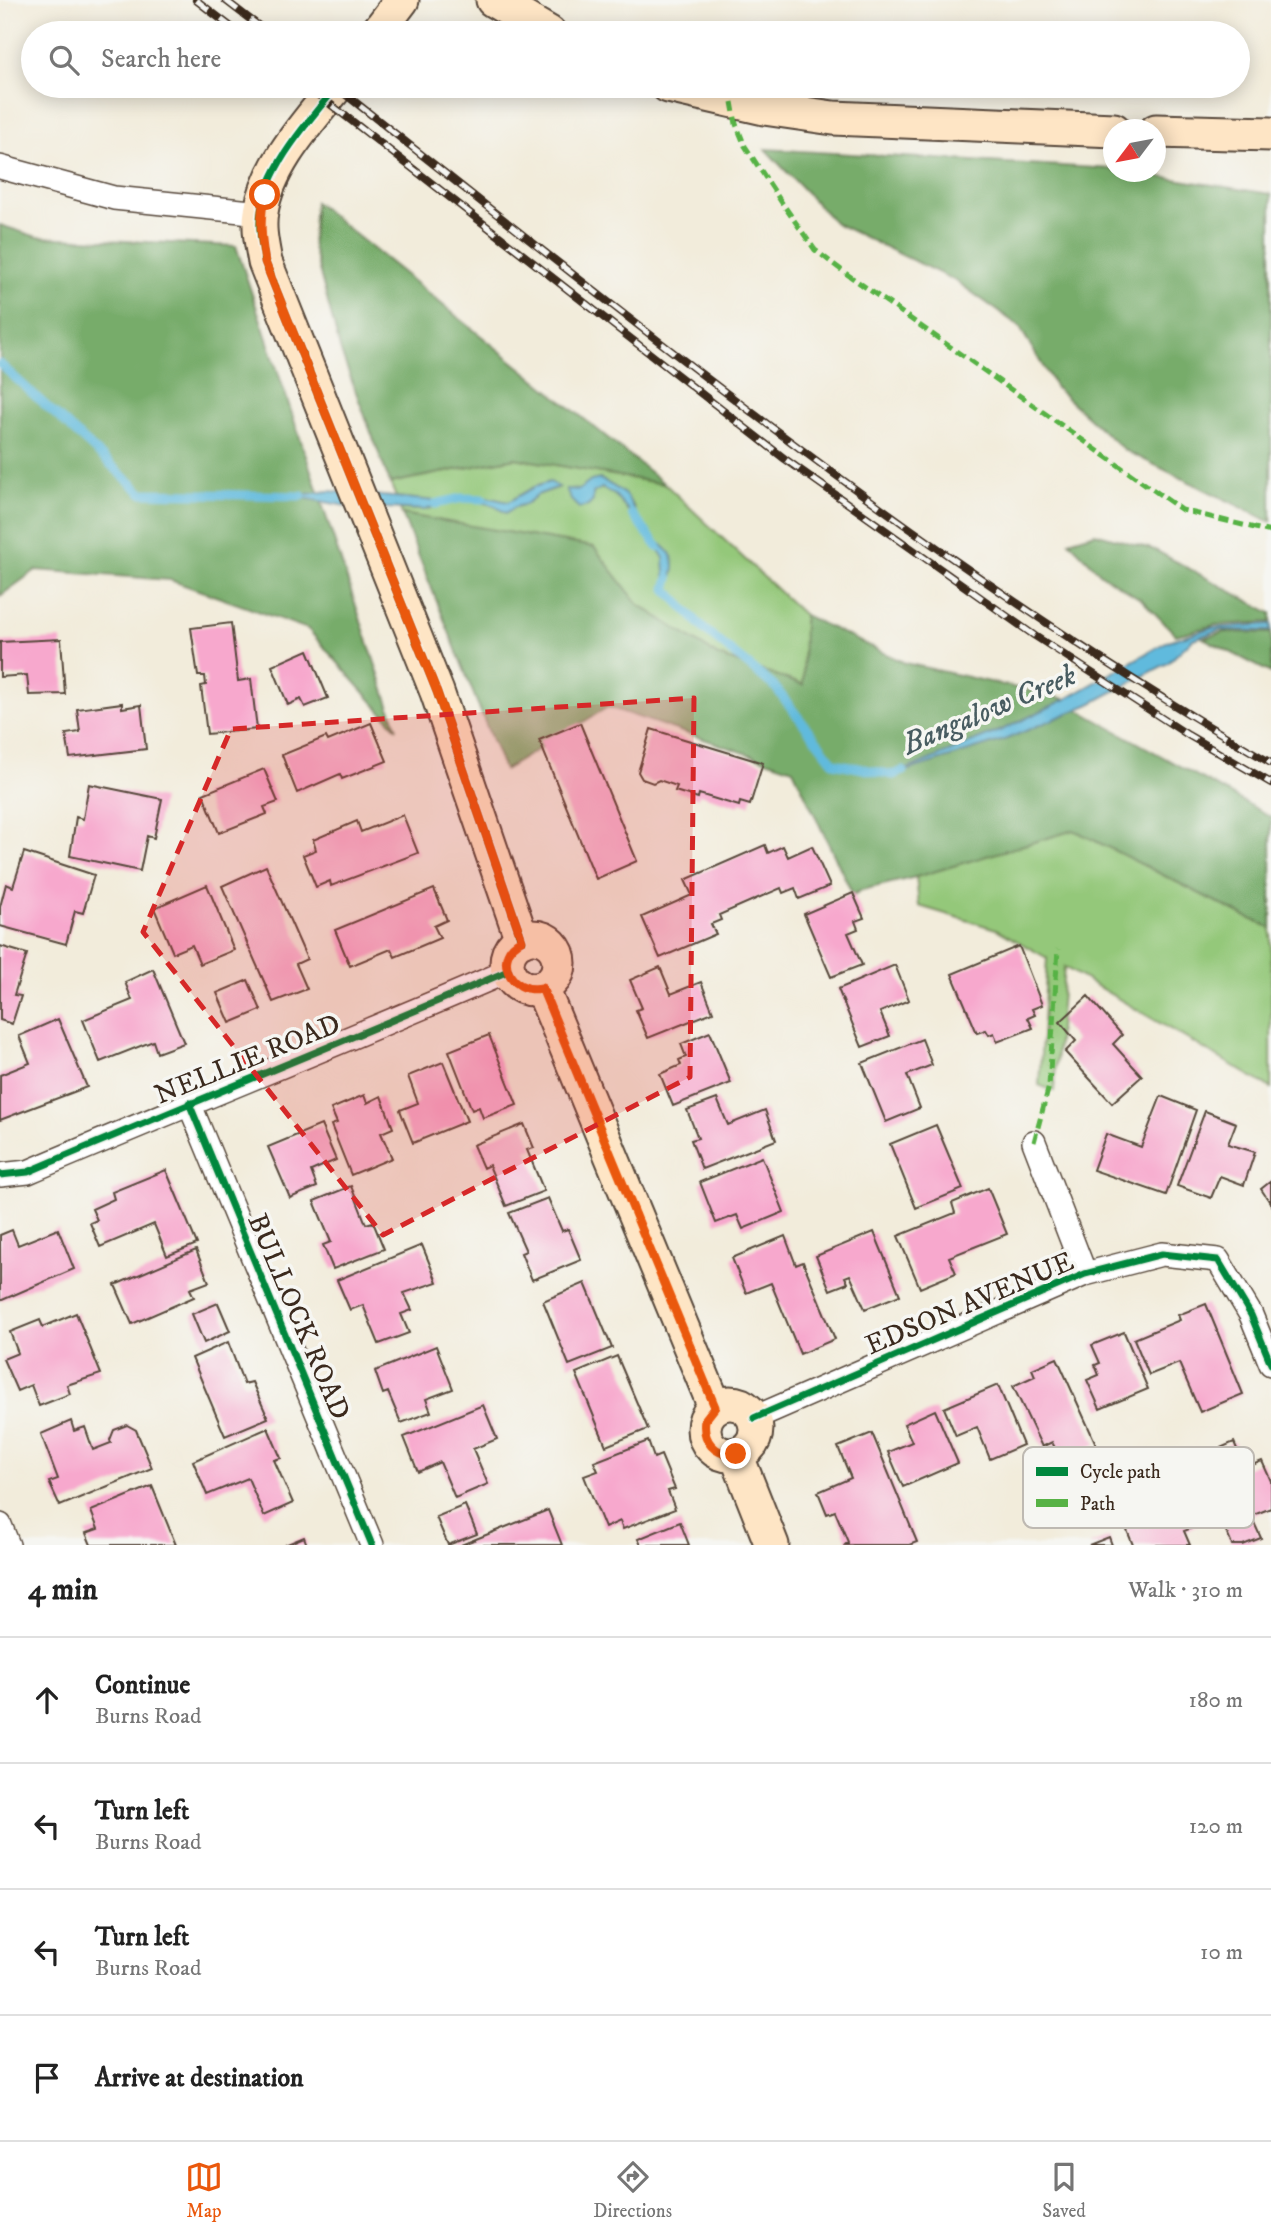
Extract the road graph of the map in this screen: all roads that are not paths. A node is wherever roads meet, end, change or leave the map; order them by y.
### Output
1 (402, 0) edge
2 (493, 0) edge
3 (386, 21) edge
4 (529, 21) edge
5 (327, 98) edge
6 (720, 98) edge
7 (1103, 130) edge
8 (1166, 131) edge
9 (1271, 134) edge
10 (0, 167) edge
11 (261, 213) junction
12 (522, 940) junction
13 (508, 971) junction
14 (542, 988) junction
15 (189, 1103) junction
16 (1034, 1142) dead end
17 (0, 1175) edge
18 (1085, 1274) junction
19 (1271, 1364) edge
20 (715, 1407) junction
21 (754, 1418) junction
22 (736, 1454) junction
23 (0, 1525) edge
24 (8, 1545) edge
25 (372, 1545) edge
26 (772, 1545) edge

1 - 3 street
2 - 4 street
5 - 11 street
6 - 7 street
8 - 9 street
10 - 11 street
11 - 12 street
12 - 13 street
12 - 14 street
13 - 14 street
13 - 15 street, NELLIE ROAD
14 - 20 street
15 - 17 street, NELLIE ROAD
15 - 25 street, BULLOCK ROAD
16 - 18 street
18 - 19 street, EDSON AVENUE
18 - 21 street, EDSON AVENUE
20 - 21 street
20 - 22 street
21 - 22 street
22 - 26 street
23 - 24 street

